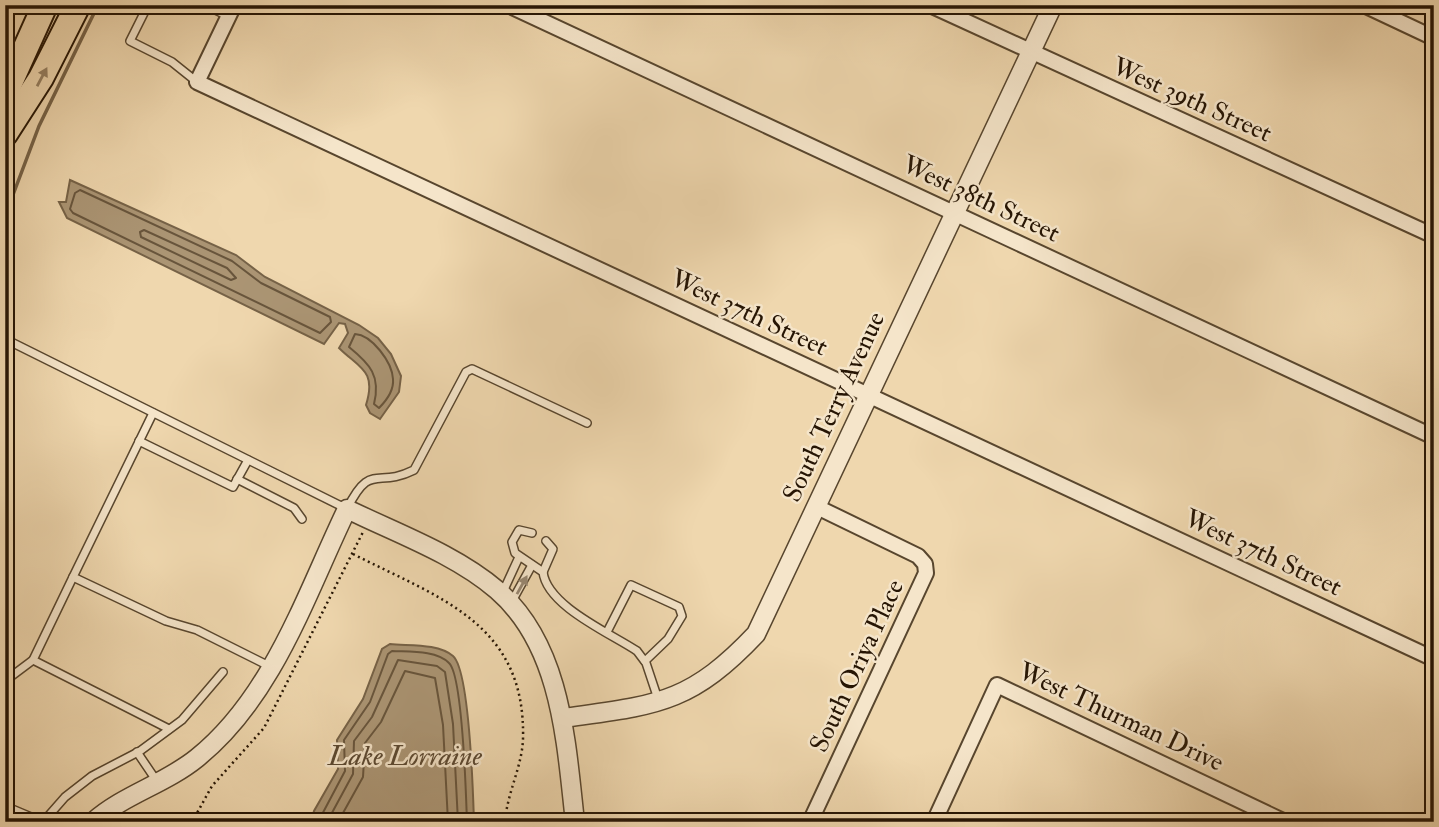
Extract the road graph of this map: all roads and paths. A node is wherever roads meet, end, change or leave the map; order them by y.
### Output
1 (45, 5) edge
2 (78, 5) edge
3 (148, 5) edge
4 (205, 5) edge
5 (508, 5) edge
6 (930, 5) edge
7 (1053, 5) edge
8 (1364, 5) edge
9 (231, 11) edge
10 (1434, 38) edge
11 (1030, 53) junction
12 (197, 82) junction
13 (5, 94) edge
14 (5, 134) edge
15 (953, 213) junction
16 (1434, 236) edge
17 (5, 340) edge
18 (867, 396) junction
19 (153, 413) junction
20 (587, 423) dead end
21 (1434, 437) edge
22 (139, 441) junction
23 (248, 460) junction
24 (237, 479) junction
25 (817, 507) junction
26 (347, 509) junction
27 (302, 519) dead end
28 (532, 533) dead end
29 (546, 541) dead end
30 (353, 554) dead end
31 (519, 557) junction
32 (532, 565) junction
33 (543, 572) junction
34 (73, 577) junction
35 (506, 599) junction
36 (607, 632) junction
37 (1434, 659) edge
38 (33, 660) junction
39 (645, 661) junction
40 (272, 667) junction
41 (223, 672) dead end
42 (5, 681) edge
43 (660, 702) junction
44 (564, 718) junction
45 (169, 729) junction
46 (136, 752) junction
47 (159, 784) junction
48 (5, 806) edge
49 (933, 821) edge
50 (93, 822) edge
51 (505, 822) edge
52 (575, 822) edge
53 (810, 822) edge
54 (1285, 822) edge

1 - 13 highway
14 -> 2 highway
3 - 12 lane
4 - 9 lane
5 - 15 street, West 38th Street
6 - 11 street, West 39th Street
7 - 11 street, South Terry Avenue
8 - 10 street
9 - 12 street
11 - 15 street, South Terry Avenue
11 - 16 street, West 39th Street
12 - 18 street, West 37th Street
15 - 18 street, South Terry Avenue
15 - 21 street, West 38th Street
17 - 19 lane
18 - 25 street, South Terry Avenue
18 - 37 street, West 37th Street
19 - 22 lane
19 - 23 lane
20 - 26 lane
22 - 24 lane
22 - 34 lane
23 - 24 lane
23 - 26 lane
24 - 27 lane
25 - 43 street, South Terry Avenue
25 - 53 street, South Oriya Place
26 - 35 street
26 - 40 street
28 - 31 lane
29 - 33 lane
30 - 51 path
31 - 32 lane
31 - 35 lane
32 - 33 lane
35 -> 32 lane
33 - 36 lane
34 - 38 lane
34 - 40 lane
35 - 44 street
36 - 39 lane
36 - 39 lane
38 - 42 lane
38 - 45 lane
39 - 43 lane
40 - 47 street
41 - 45 lane
43 - 44 street, South Terry Avenue
44 - 52 street
45 - 46 lane
46 - 47 lane
46 - 48 lane
47 - 50 street
49 - 54 street, West Thurman Drive

